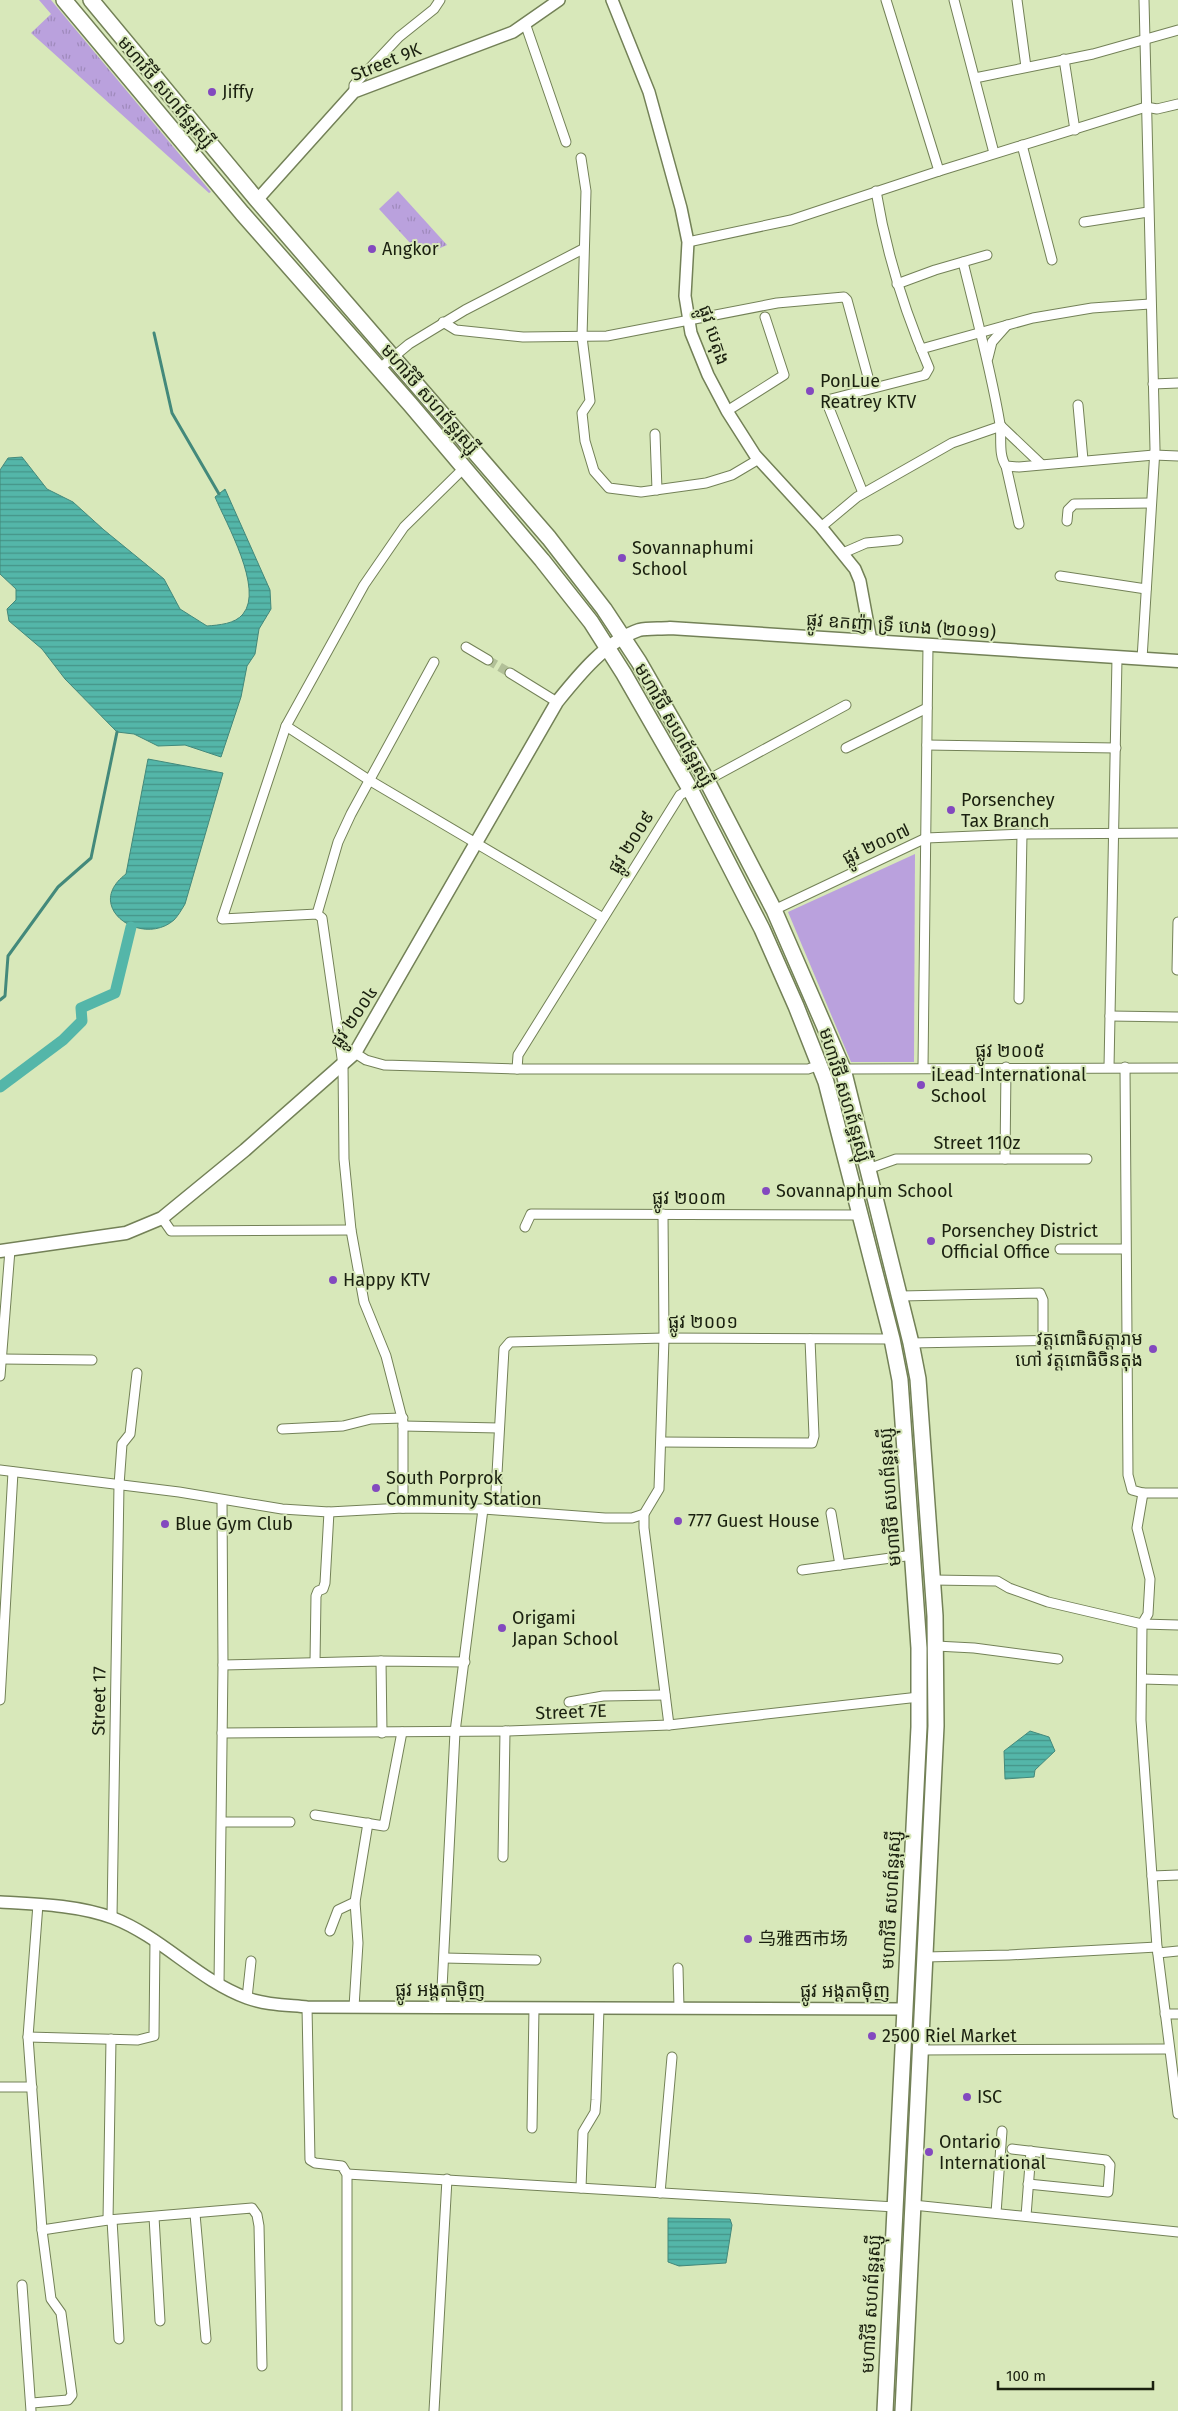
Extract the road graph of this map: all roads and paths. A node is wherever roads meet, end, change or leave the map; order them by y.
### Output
1 (64, 0) edge
2 (91, 0) edge
3 (440, 0) edge
4 (559, 0) edge
5 (612, 0) edge
6 (886, 0) edge
7 (954, 0) edge
8 (1017, 0) edge
9 (1144, 0) edge
10 (525, 23) junction
11 (1178, 30) edge
12 (1145, 38) junction
13 (1064, 59) junction
14 (1026, 68) junction
15 (975, 78) junction
16 (354, 92) junction
17 (1178, 104) edge
18 (1146, 107) junction
19 (1076, 130) junction
20 (566, 142) dead end
21 (1022, 145) junction
22 (994, 153) junction
23 (581, 158) dead end
24 (939, 170) junction
25 (876, 191) junction
26 (257, 200) junction
27 (1148, 212) junction
28 (242, 213) junction
29 (1084, 222) dead end
30 (688, 242) junction
31 (583, 249) junction
32 (987, 255) dead end
33 (1052, 260) dead end
34 (963, 262) junction
35 (897, 284) junction
36 (1150, 304) junction
37 (765, 317) dead end
38 (687, 321) junction
39 (443, 322) junction
40 (1007, 324) junction
41 (980, 331) junction
42 (582, 337) junction
43 (921, 349) junction
44 (392, 357) junction
45 (987, 363) junction
46 (379, 369) junction
47 (1178, 383) edge
48 (1153, 384) junction
49 (871, 388) junction
50 (1078, 404) dead end
51 (727, 412) junction
52 (1001, 426) junction
53 (655, 434) dead end
54 (1154, 455) junction
55 (1178, 456) edge
56 (759, 459) junction
57 (1083, 460) junction
58 (1041, 464) junction
59 (1006, 466) junction
60 (464, 468) junction
61 (657, 490) junction
62 (863, 494) junction
63 (1151, 503) junction
64 (1066, 521) dead end
65 (1019, 524) dead end
66 (821, 527) junction
67 (898, 540) dead end
68 (844, 554) junction
69 (1060, 576) dead end
70 (1146, 589) junction
71 (623, 638) junction
72 (872, 641) junction
73 (928, 645) junction
74 (466, 647) dead end
75 (608, 649) junction
76 (1117, 658) junction
77 (1142, 659) junction
78 (488, 660) tunnel mouth
79 (1178, 661) edge
80 (434, 662) dead end
81 (510, 673) tunnel mouth
82 (557, 702) junction
83 (846, 706) dead end
84 (927, 708) junction
85 (286, 726) junction
86 (927, 745) junction
87 (846, 748) dead end
88 (1116, 748) junction
89 (706, 779) junction
90 (369, 780) junction
91 (690, 789) junction
92 (1114, 832) junction
93 (1178, 833) edge
94 (1022, 834) junction
95 (926, 838) junction
96 (478, 842) junction
97 (774, 910) junction
98 (316, 914) junction
99 (603, 918) junction
100 (1178, 922) edge
101 (1177, 970) edge
102 (1018, 999) dead end
103 (1110, 1016) junction
104 (1177, 1017) dead end
105 (355, 1052) junction
106 (343, 1064) junction
107 (820, 1065) junction
108 (923, 1067) junction
109 (1006, 1067) junction
110 (1109, 1067) junction
111 (1125, 1067) junction
112 (1178, 1068) edge
113 (518, 1069) junction
114 (842, 1069) junction
115 (1005, 1159) junction
116 (1087, 1159) dead end
117 (868, 1169) junction
118 (663, 1214) junction
119 (861, 1215) junction
120 (162, 1218) junction
121 (525, 1227) dead end
122 (351, 1230) junction
123 (1060, 1249) dead end
124 (1125, 1250) junction
125 (5, 1251) edge
126 (901, 1296) junction
127 (664, 1338) junction
128 (810, 1338) junction
129 (892, 1339) junction
130 (1126, 1339) junction
131 (1043, 1340) junction
132 (912, 1343) junction
133 (1, 1360) edge
134 (92, 1360) dead end
135 (137, 1373) dead end
136 (0, 1376) edge
137 (403, 1422) junction
138 (499, 1428) junction
139 (282, 1429) dead end
140 (661, 1442) junction
141 (0, 1470) edge
142 (13, 1472) junction
143 (119, 1485) junction
144 (1143, 1493) junction
145 (1178, 1493) edge
146 (222, 1500) junction
147 (403, 1508) junction
148 (483, 1509) junction
149 (495, 1509) junction
150 (329, 1512) junction
151 (831, 1513) dead end
152 (644, 1514) junction
153 (913, 1555) junction
154 (840, 1565) junction
155 (802, 1570) dead end
156 (933, 1580) junction
157 (935, 1616) junction
158 (917, 1617) junction
159 (1142, 1624) junction
160 (1178, 1625) edge
161 (936, 1646) junction
162 (1058, 1658) dead end
163 (381, 1661) junction
164 (315, 1662) junction
165 (465, 1662) junction
166 (223, 1665) junction
167 (1142, 1679) junction
168 (1178, 1680) edge
169 (665, 1695) junction
170 (919, 1697) junction
171 (0, 1700) edge
172 (569, 1702) dead end
173 (668, 1725) junction
174 (505, 1731) junction
175 (402, 1732) junction
176 (455, 1732) junction
177 (222, 1733) junction
178 (382, 1733) junction
179 (314, 1815) dead end
180 (222, 1822) junction
181 (290, 1822) dead end
182 (368, 1823) junction
183 (503, 1857) dead end
184 (911, 1875) junction
185 (1178, 1875) edge
186 (929, 1876) junction
187 (1152, 1876) junction
188 (0, 1901) edge
189 (355, 1902) junction
190 (38, 1904) junction
191 (112, 1918) junction
192 (330, 1932) dead end
193 (155, 1940) junction
194 (1157, 1950) junction
195 (1178, 1952) edge
196 (925, 1957) junction
197 (444, 1958) junction
198 (536, 1960) dead end
199 (251, 1961) dead end
200 (678, 1968) dead end
201 (220, 1984) junction
202 (247, 1998) junction
203 (307, 2007) junction
204 (354, 2008) junction
205 (441, 2008) junction
206 (534, 2008) junction
207 (599, 2008) junction
208 (679, 2008) junction
209 (905, 2009) junction
210 (1165, 2014) junction
211 (1178, 2014) edge
212 (28, 2037) junction
213 (111, 2040) junction
214 (1169, 2049) junction
215 (920, 2050) junction
216 (672, 2057) dead end
217 (0, 2087) edge
218 (32, 2087) junction
219 (1178, 2114) edge
220 (532, 2128) dead end
221 (1002, 2131) dead end
222 (1012, 2148) dead end
223 (1031, 2151) junction
224 (347, 2174) junction
225 (447, 2179) junction
226 (1028, 2184) junction
227 (581, 2188) junction
228 (660, 2193) junction
229 (913, 2205) junction
230 (895, 2207) junction
231 (996, 2213) junction
232 (195, 2214) junction
233 (1026, 2216) junction
234 (154, 2217) junction
235 (110, 2220) junction
236 (42, 2230) junction
237 (1178, 2232) edge
238 (22, 2285) dead end
239 (160, 2321) dead end
240 (120, 2339) dead end
241 (206, 2339) dead end
242 (262, 2366) dead end
243 (32, 2407) edge
244 (347, 2411) edge
245 (434, 2411) edge
246 (885, 2411) edge
247 (903, 2411) edge

1 - 28 highway, មហាវិថី សហព័ន្ធរុស្ស៊ី
2 - 26 highway, មហាវិថី សហព័ន្ធរុស្ស៊ី
3 - 16 street
4 - 10 street, Street 9K
5 - 30 street, ផ្លូវ បេតុង
6 - 24 street
7 - 15 street
8 - 14 street
9 - 12 street
10 - 16 street, Street 9K
10 - 20 street
11 - 12 street
12 - 13 street
12 - 18 street
13 - 14 street
13 - 19 street
14 - 15 street
15 - 22 street
16 - 26 street, Street 9K
17 - 18 street
18 - 19 street
18 - 27 street
19 - 21 street
21 - 22 street
21 - 33 street
22 - 24 street
23 - 31 street
24 - 25 street
25 - 30 street
25 - 35 street
26 - 28 highway
26 - 44 highway, មហាវិថី សហព័ន្ធរុស្ស៊ី
27 - 29 street
27 - 36 street
28 - 46 highway, មហាវិថី សហព័ន្ធរុស្ស៊ី
30 - 38 street, ផ្លូវ បេតុង
31 - 39 street
31 - 42 street
32 - 34 street
34 - 35 street
34 - 41 street
35 - 43 street
36 - 40 street
36 - 48 street
37 - 51 street
38 - 42 street
38 - 49 street
38 - 51 street, ផ្លូវ បេតុង
39 - 42 street
39 - 44 street
40 - 41 street
40 - 45 street
41 - 43 street
41 - 45 street
42 - 61 street
43 - 49 street
44 - 46 street
44 - 71 highway, មហាវិថី សហព័ន្ធរុស្ស៊ី
45 - 52 street
46 - 60 highway, មហាវិថី សហព័ន្ធរុស្ស៊ី
47 - 48 street
48 - 54 street
49 - 62 street
50 - 57 street
51 - 56 street, ផ្លូវ បេតុង
52 - 58 street
52 - 59 street
52 - 62 street
53 - 61 street
54 - 55 street
54 - 57 street
54 - 63 street
56 - 61 street
56 - 66 street, ផ្លូវ បេតុង
57 - 58 street
58 - 59 street
59 - 65 street
60 - 75 highway, មហាវិថី សហព័ន្ធរុស្ស៊ី
60 - 85 street
62 - 66 street
63 - 64 street
63 - 70 street
66 - 68 street, ផ្លូវ បេតុង
67 - 68 street
68 - 72 street, ផ្លូវ បេតុង
69 - 70 street
70 - 77 street
71 - 72 main road, ផ្លូវ ឧកញ៉ា ទ្រី ហេង (២០១១)
71 - 75 main road, ផ្លូវ ឧកញ៉ា ទ្រី ហេង (២០១១)
71 - 89 highway, មហាវិថី សហព័ន្ធរុស្ស៊ី
72 - 73 main road, ផ្លូវ ឧកញ៉ា ទ្រី ហេង (២០១១)
73 - 76 main road, ផ្លូវ ឧកញ៉ា ទ្រី ហេង (២០១១)
73 - 84 street
74 - 78 street
75 - 82 main road, ផ្លូវ ២០០៤
75 - 91 highway, មហាវិថី សហព័ន្ធរុស្ស៊ី
76 - 77 main road, ផ្លូវ ឧកញ៉ា ទ្រី ហេង (២០១១)
76 - 88 street
77 - 79 main road, ផ្លូវ ឧកញ៉ា ទ្រី ហេង (២០១១)
80 - 90 street
81 - 82 street
82 - 96 main road, ផ្លូវ ២០០៤
83 - 89 street, ផ្លូវ ២០០៩
84 - 86 street
84 - 87 street
85 - 90 street
85 - 98 street
86 - 88 street
86 - 95 street
88 - 92 street
89 - 91 street, ផ្លូវ ២០០៩
89 - 97 highway, មហាវិថី សហព័ន្ធរុស្ស៊ី
90 - 96 street
90 - 98 street
91 - 99 street, ផ្លូវ ២០០៩
91 - 107 highway, មហាវិថី សហព័ន្ធរុស្ស៊ី
92 - 93 street, ផ្លូវ ២០០៧
92 - 94 street, ផ្លូវ ២០០៧
92 - 103 street
94 - 95 street, ផ្លូវ ២០០៧
94 - 102 street
95 - 97 street, ផ្លូវ ២០០៧
95 - 108 street
96 - 99 street
96 - 105 main road, ផ្លូវ ២០០៤
97 - 114 highway, មហាវិថី សហព័ន្ធរុស្ស៊ី
98 - 106 street
99 - 113 street, ផ្លូវ ២០០៩
100 - 101 street
103 - 104 street
103 - 110 street
105 - 106 main road, ផ្លូវ ២០០៤
105 - 113 street
106 - 120 main road, ផ្លូវ ២០០៤
106 - 122 street
107 - 113 street
107 - 119 highway, មហាវិថី សហព័ន្ធរុស្ស៊ី
108 - 109 street, ផ្លូវ ២០០៥
108 - 114 street, ផ្លូវ ២០០៥
109 - 110 street, ផ្លូវ ២០០៥
109 - 115 street
110 - 111 street, ផ្លូវ ២០០៥
111 - 112 street, ផ្លូវ ២០០៥
111 - 124 street
114 - 117 highway, មហាវិថី សហព័ន្ធរុស្ស៊ី
115 - 116 street, Street 110z
115 - 117 street, Street 110z
117 - 126 highway, មហាវិថី សហព័ន្ធរុស្ស៊ី
118 - 119 street, ផ្លូវ ២០០៣
118 - 121 street, ផ្លូវ ២០០៣
118 - 127 street
119 - 129 highway, មហាវិថី សហព័ន្ធរុស្ស៊ី
120 - 122 street
120 - 125 main road, ផ្លូវ ២០០៤
122 - 137 street
123 - 124 street
124 - 130 street
125 - 133 street
126 - 131 street
126 - 132 highway, មហាវិថី សហព័ន្ធរុស្ស៊ី
127 - 128 street, ផ្លូវ ២០០១
127 - 138 street, ផ្លូវ ២០០១
127 - 140 street
128 - 129 street, ផ្លូវ ២០០១
128 - 140 street
129 - 153 highway, មហាវិថី សហព័ន្ធរុស្ស៊ី
130 - 131 street
130 - 144 street
131 - 132 street
132 - 156 highway, មហាវិថី សហព័ន្ធរុស្ស៊ី
133 - 134 street
133 - 136 street
135 - 143 street, Street 17
137 - 138 street
137 - 139 street
137 - 147 street
138 - 149 street
140 - 152 street
141 - 142 street
142 - 143 street
142 - 171 street
143 - 146 street
143 - 191 street, Street 17
144 - 145 street
144 - 159 street
146 - 150 street
146 - 166 street
147 - 148 street
147 - 150 street
148 - 149 street
148 - 165 street
149 - 152 street
150 - 164 street
151 - 154 street
152 - 169 street
153 - 154 street
153 - 158 highway, មហាវិថី សហព័ន្ធរុស្ស៊ី
154 - 155 street
156 - 157 highway, មហាវិថី សហព័ន្ធរុស្ស៊ី
156 - 159 street
157 - 158 highway
157 - 161 highway, មហាវិថី សហព័ន្ធរុស្ស៊ី
158 - 170 highway, មហាវិថី សហព័ន្ធរុស្ស៊ី
159 - 160 street
159 - 167 street
161 - 162 street
161 - 186 highway, មហាវិថី សហព័ន្ធរុស្ស៊ី
163 - 164 street
163 - 165 street
163 - 178 street
164 - 166 street
165 - 176 street
166 - 177 street
167 - 168 street
167 - 187 street
169 - 172 street
169 - 173 street
170 - 173 street, Street 7E
170 - 184 highway, មហាវិថី សហព័ន្ធរុស្ស៊ី
173 - 174 street, Street 7E
174 - 176 street, Street 7E
174 - 183 street
175 - 176 street, Street 7E
175 - 178 street, Street 7E
175 - 182 street
176 - 197 street
177 - 178 street, Street 7E
177 - 180 street
179 - 182 street
180 - 181 street
180 - 201 street
182 - 189 street
184 - 186 highway
184 - 209 highway, មហាវិថី សហព័ន្ធរុស្ស៊ី
185 - 187 street
186 - 196 highway, មហាវិថី សហព័ន្ធរុស្ស៊ី
187 - 194 street
188 - 190 street, ផ្លូវ អង្តតាម៉ិញ
189 - 192 street
189 - 204 street
190 - 191 street, ផ្លូវ អង្តតាម៉ិញ
190 - 212 street
191 - 193 street, ផ្លូវ អង្តតាម៉ិញ
193 - 201 street, ផ្លូវ អង្តតាម៉ិញ
193 - 213 street
194 - 195 street
194 - 196 street
194 - 210 street
196 - 215 highway, មហាវិថី សហព័ន្ធរុស្ស៊ី
197 - 198 street
197 - 205 street
199 - 202 street
200 - 208 street
201 - 202 street, ផ្លូវ អង្តតាម៉ិញ
202 - 203 street, ផ្លូវ អង្តតាម៉ិញ
203 - 204 street, ផ្លូវ អង្តតាម៉ិញ
203 - 224 street
204 - 205 street, ផ្លូវ អង្តតាម៉ិញ
205 - 206 street, ផ្លូវ អង្តតាម៉ិញ
206 - 207 street, ផ្លូវ អង្តតាម៉ិញ
206 - 220 street
207 - 208 street, ផ្លូវ អង្តតាម៉ិញ
207 - 227 street
208 - 209 street, ផ្លូវ អង្តតាម៉ិញ
209 - 230 highway, មហាវិថី សហព័ន្ធរុស្ស៊ី
210 - 211 street
210 - 214 street
212 - 213 street
212 - 218 street
213 - 235 street
214 - 215 street
214 - 219 street
215 - 229 highway, មហាវិថី សហព័ន្ធរុស្ស៊ី
216 - 228 street
217 - 218 street
218 - 236 street
221 - 231 street
222 - 223 street
223 - 226 street
223 - 226 street
224 - 225 street
224 - 244 street
225 - 227 street
225 - 245 street
226 - 233 street
227 - 228 street
228 - 230 street
229 - 231 street
229 - 247 highway, មហាវិថី សហព័ន្ធរុស្ស៊ី
230 - 246 highway, មហាវិថី សហព័ន្ធរុស្ស៊ី
231 - 233 street
232 - 234 street
232 - 241 street
232 - 242 street
233 - 237 street
234 - 235 street
234 - 239 street
235 - 236 street
235 - 240 street
236 - 243 street
238 - 243 street

